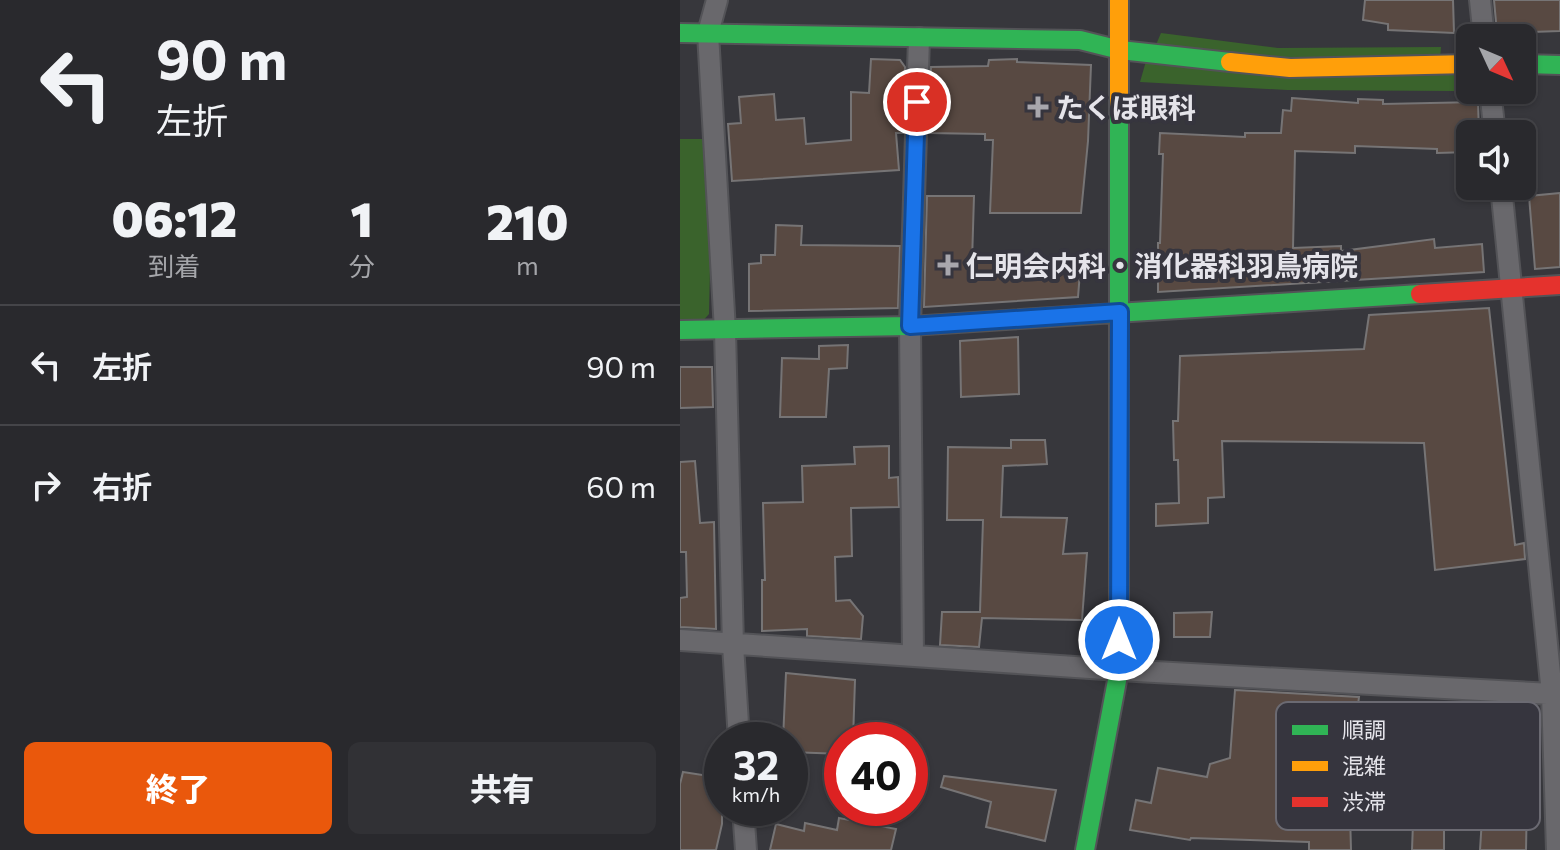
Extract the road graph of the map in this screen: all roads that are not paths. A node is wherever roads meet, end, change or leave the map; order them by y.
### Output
1 (717, 0) edge
2 (1119, 0) edge
3 (1480, 0) edge
4 (1483, 24) edge
5 (680, 33) edge
6 (708, 33) junction
7 (919, 38) junction
8 (1120, 50) junction
9 (1456, 64) edge
10 (1536, 64) edge
11 (1560, 65) edge
12 (1503, 200) edge
13 (1560, 285) edge
14 (1513, 287) junction
15 (1120, 312) junction
16 (910, 326) junction
17 (680, 330) edge
18 (725, 331) junction
19 (680, 640) edge
20 (733, 645) junction
21 (913, 655) junction
22 (1119, 670) junction
23 (1552, 694) junction
24 (738, 722) edge
25 (744, 826) edge
26 (746, 850) edge
27 (1085, 850) edge
28 (1557, 850) edge

1 - 6 street
2 - 8 street
3 - 4 street
5 - 6 street
6 - 7 street
6 - 18 street
7 - 8 street
7 - 16 street
8 - 9 street
8 - 15 street
10 - 11 street
12 - 14 street
13 - 14 street
14 - 15 street
14 - 23 street
15 - 16 street
15 - 22 street
16 - 18 street
16 - 21 street
17 - 18 street
18 - 20 street
19 - 20 street
20 - 21 street
20 - 24 street
21 - 22 street
22 - 23 street
22 - 27 street
23 - 28 street
25 - 26 street

